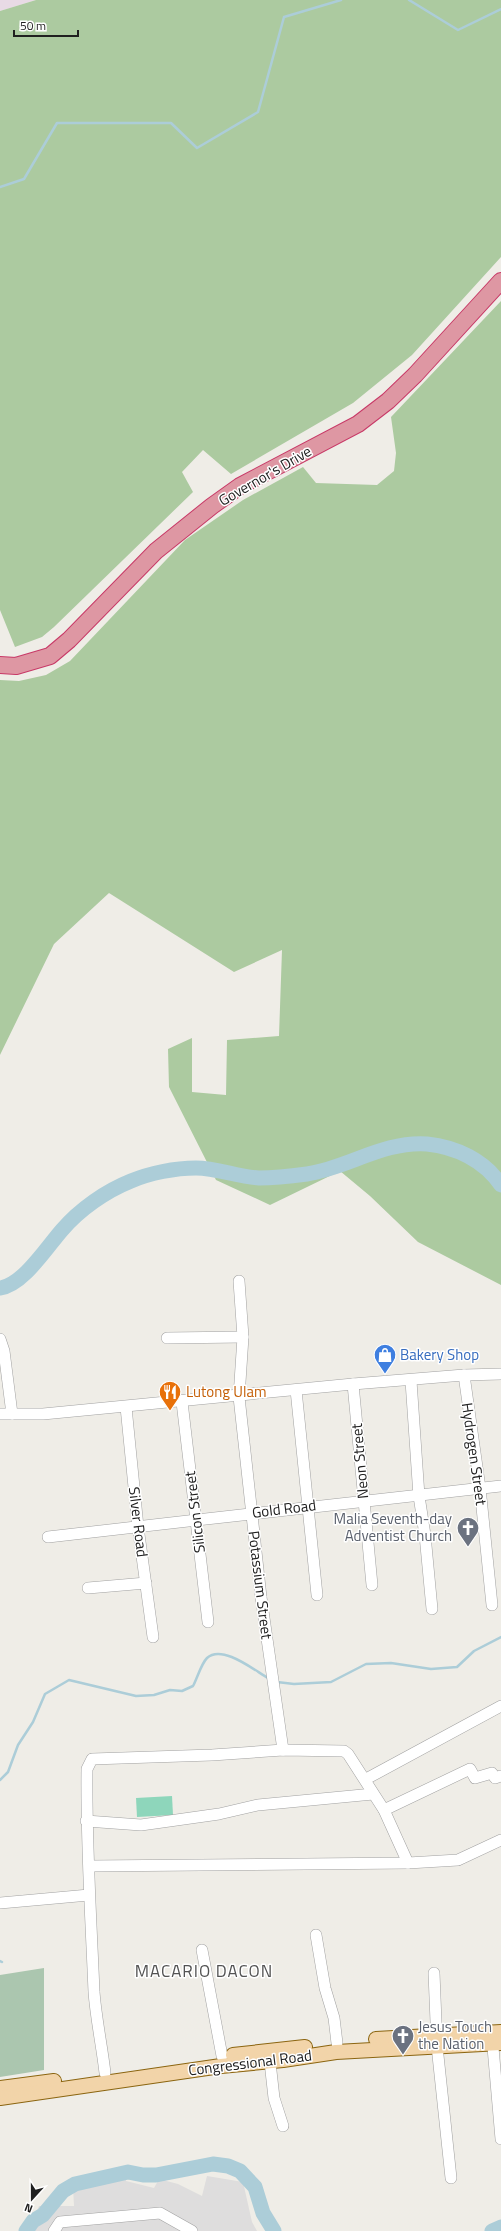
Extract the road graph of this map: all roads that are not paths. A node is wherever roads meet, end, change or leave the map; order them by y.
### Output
1 (501, 281) edge
2 (0, 665) edge
3 (239, 1281) dead end
4 (243, 1337) junction
5 (167, 1338) dead end
6 (0, 1339) edge
7 (501, 1374) edge
8 (464, 1375) junction
9 (411, 1381) junction
10 (353, 1384) junction
11 (296, 1390) junction
12 (239, 1396) junction
13 (182, 1402) junction
14 (126, 1407) junction
15 (0, 1414) edge
16 (12, 1414) junction
17 (501, 1486) edge
18 (480, 1488) junction
19 (418, 1496) junction
20 (363, 1501) junction
21 (309, 1506) junction
22 (251, 1513) junction
23 (196, 1520) junction
24 (138, 1527) junction
25 (48, 1537) dead end
26 (146, 1583) junction
27 (372, 1585) dead end
28 (88, 1588) dead end
29 (317, 1595) dead end
30 (492, 1605) dead end
31 (432, 1609) dead end
32 (208, 1622) dead end
33 (153, 1637) dead end
34 (501, 1706) edge
35 (283, 1750) junction
36 (501, 1776) edge
37 (366, 1779) junction
38 (373, 1794) junction
39 (384, 1810) junction
40 (86, 1821) junction
41 (501, 1840) edge
42 (408, 1863) junction
43 (90, 1866) junction
44 (89, 1895) junction
45 (0, 1903) edge
46 (316, 1935) dead end
47 (202, 1950) dead end
48 (434, 1972) dead end
49 (496, 2038) edge
50 (437, 2040) junction
51 (337, 2043) junction
52 (222, 2056) junction
53 (270, 2062) junction
54 (105, 2073) junction
55 (0, 2088) edge
56 (0, 2098) edge
57 (283, 2126) dead end
58 (501, 2139) edge
59 (451, 2178) dead end
60 (54, 2231) edge
61 (192, 2231) edge

1 - 2 highway, Governor's Drive
3 - 4 street, Potassium Street
4 - 5 street
4 - 12 street, Potassium Street
6 - 16 street
7 - 8 street
8 - 9 street
8 - 18 street, Hydrogen Street
9 - 10 street
9 - 19 street
10 - 11 street
10 - 20 street, Neon Street
11 - 12 street
11 - 21 street
12 - 13 street
12 - 22 street, Potassium Street
13 - 14 street
13 - 23 street, Silicon Street
14 - 16 street
14 - 24 street, Silver Road
15 - 16 street
17 - 18 street, Gold Road
18 - 19 street, Gold Road
18 - 30 street, Hydrogen Street
19 - 20 street, Gold Road
19 - 31 street
20 - 21 street, Gold Road
20 - 27 street, Neon Street
21 - 22 street, Gold Road
21 - 29 street
22 - 23 street, Gold Road
22 - 35 street, Potassium Street
23 - 24 street, Gold Road
23 - 32 street, Silicon Street
24 - 25 street, Gold Road
24 - 26 street, Silver Road
26 - 28 street
26 - 33 street, Silver Road
34 - 37 street
35 - 37 street
35 - 40 street
36 - 39 street
37 - 38 street
38 - 39 street
38 - 40 street
39 - 42 street
40 - 43 street
41 - 42 street
42 - 43 street
43 - 44 street
44 - 45 street
44 - 54 street
46 - 51 street
47 - 52 street
48 - 50 street
49 - 50 main road, Congressional Road
49 - 58 street
50 - 51 main road, Congressional Road
50 - 53 main road, Congressional Road
50 - 59 street
51 - 52 main road, Congressional Road
52 - 54 main road, Congressional Road
53 - 56 main road, Congressional Road
53 - 57 street
54 - 55 main road, Congressional Road
60 - 61 street

